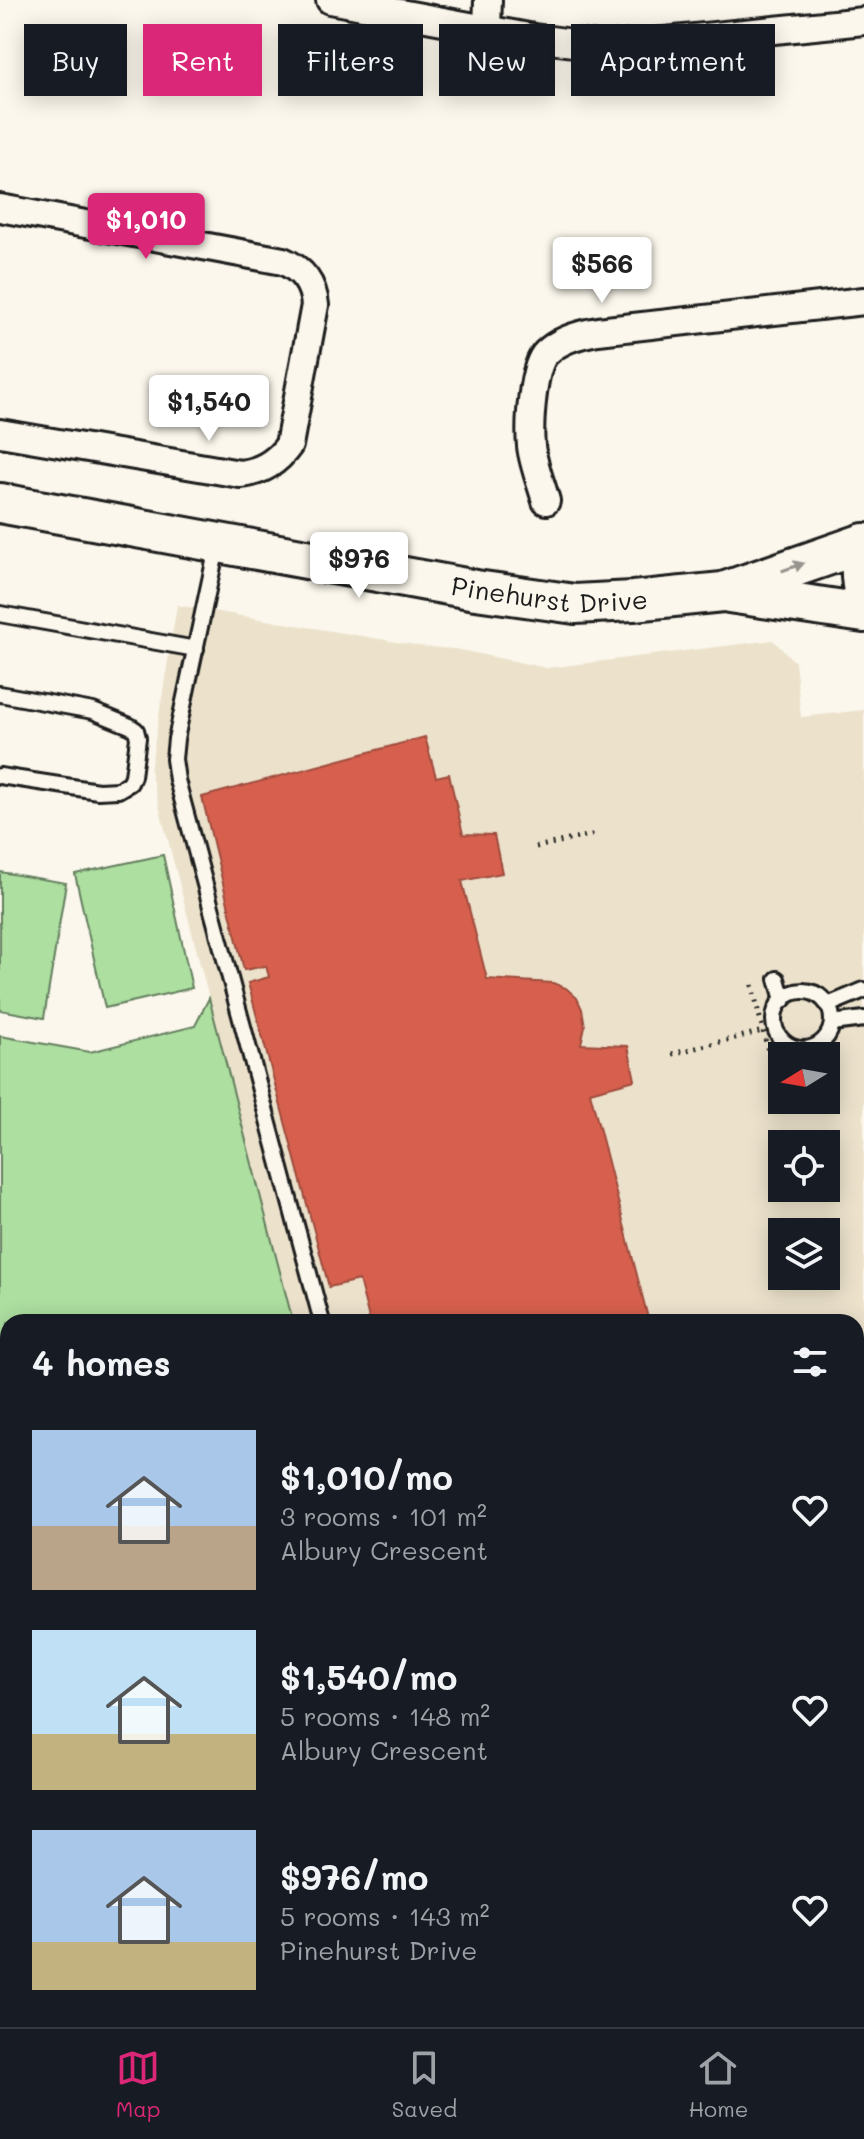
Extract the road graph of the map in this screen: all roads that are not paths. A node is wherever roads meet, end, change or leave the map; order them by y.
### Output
1 (330, 0) edge
2 (488, 0) edge
3 (864, 21) edge
4 (465, 24) edge
5 (487, 24) edge
6 (555, 41) edge
7 (0, 208) edge
8 (864, 301) edge
9 (0, 433) edge
10 (546, 501) dead end
11 (0, 503) edge
12 (218, 542) junction
13 (864, 545) edge
14 (723, 592) junction
15 (864, 595) edge
16 (864, 613) edge
17 (0, 614) edge
18 (196, 649) junction
19 (0, 694) edge
20 (0, 776) edge
21 (777, 979) dead end
22 (864, 990) edge
23 (783, 1000) junction
24 (828, 1005) junction
25 (864, 1019) edge
26 (832, 1023) junction
27 (784, 1042) edge
28 (823, 1042) edge
29 (320, 1314) edge

1 - 4 street
2 - 5 street
3 - 6 street
7 - 9 street
8 - 10 street
11 - 12 street, Pinehurst Drive
12 - 14 street, Pinehurst Drive
12 - 18 lane
14 -> 13 street, Pinehurst Drive
13 - 15 street
14 - 16 street, Pinehurst Drive
17 - 18 lane
18 - 29 lane
19 - 20 lane
21 - 23 lane
22 - 24 lane
23 - 24 lane
23 - 27 lane
24 - 26 lane
25 - 26 lane
26 - 28 lane

